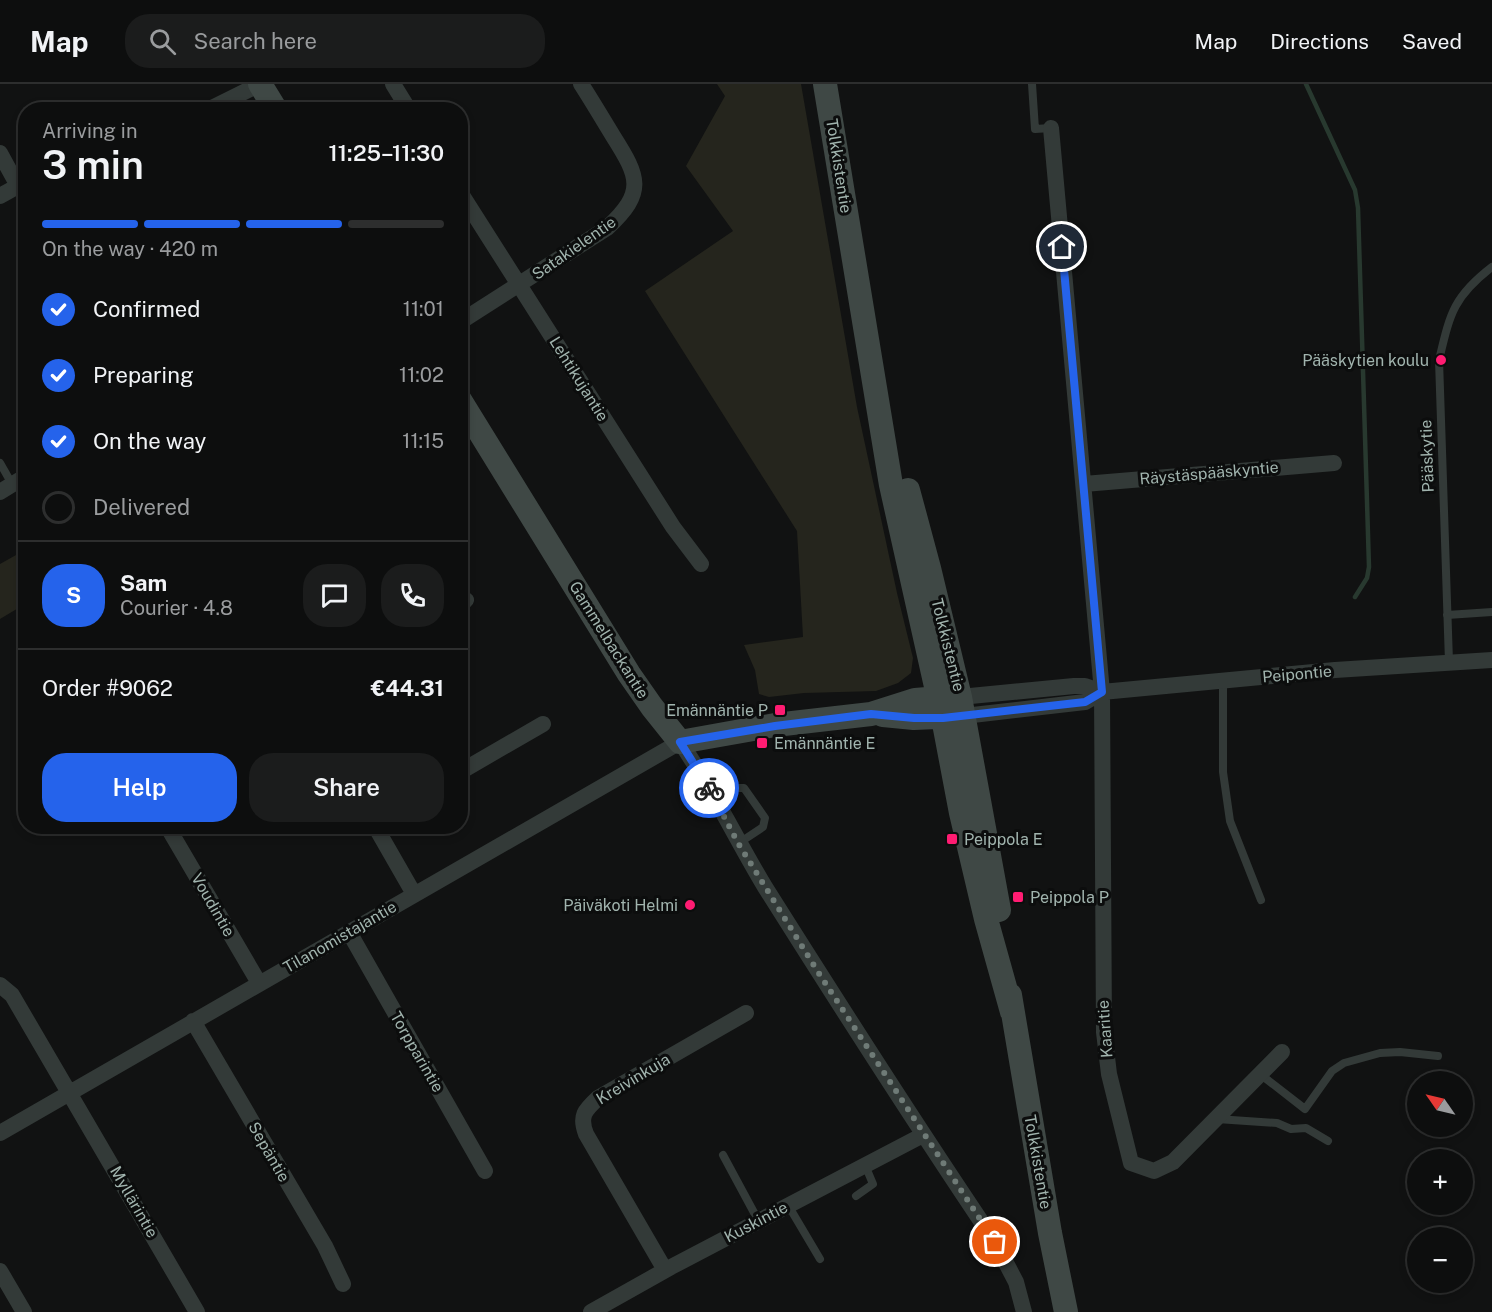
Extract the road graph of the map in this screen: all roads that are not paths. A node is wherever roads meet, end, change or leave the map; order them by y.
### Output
1 (260, 84) edge
2 (393, 84) edge
3 (581, 84) edge
4 (825, 84) edge
5 (1032, 84) edge
6 (224, 102) edge
7 (271, 102) edge
8 (404, 102) edge
9 (1051, 128) joint
10 (0, 153) edge
11 (0, 196) edge
12 (468, 205) edge
13 (1492, 267) edge
14 (519, 285) junction
15 (468, 317) edge
16 (468, 413) edge
17 (0, 463) edge
18 (1334, 463) dead end
19 (13, 484) edge
20 (1084, 484) junction
21 (701, 564) dead end
22 (1492, 612) edge
23 (1448, 615) junction
24 (1492, 660) edge
25 (1449, 662) junction
26 (1223, 681) junction
27 (1102, 692) junction
28 (951, 707) junction
29 (543, 724) dead end
30 (680, 742) junction
31 (468, 767) edge
32 (712, 793) junction
33 (172, 834) edge
34 (380, 834) edge
35 (738, 843) junction
36 (414, 894) junction
37 (1261, 900) dead end
38 (349, 932) junction
39 (259, 983) junction
40 (0, 985) edge
41 (746, 1013) dead end
42 (193, 1021) junction
43 (1282, 1052) dead end
44 (1438, 1056) dead end
45 (1260, 1074) junction
46 (71, 1093) junction
47 (1217, 1119) junction
48 (0, 1133) edge
49 (923, 1135) junction
50 (1328, 1141) dead end
51 (723, 1155) dead end
52 (864, 1164) junction
53 (485, 1171) dead end
54 (856, 1196) dead end
55 (788, 1205) junction
56 (758, 1220) junction
57 (820, 1259) dead end
58 (665, 1270) junction
59 (0, 1271) edge
60 (343, 1284) dead end
61 (24, 1312) edge
62 (197, 1312) edge
63 (591, 1312) edge
64 (1024, 1312) edge
65 (1066, 1312) edge

1 - 6 street
1 - 7 street
2 - 8 street
3 - 14 street, Satakielentie
4 - 28 street, Tolkkistentie
5 - 9 lane
9 - 20 street
10 - 11 street
12 - 14 street, Lehtikujantie
13 - 23 lane, Pääskytie
14 - 15 street, Satakielentie
14 - 21 street, Lehtikujantie
16 - 30 street, Gammelbackantie
17 - 19 lane
18 - 20 street, Räystäspääskyntie
20 - 27 street
22 - 23 lane
23 - 25 lane, Pääskytie
24 - 25 street, Peipontie
25 - 26 street, Peipontie
26 - 27 street, Peipontie
26 - 37 lane
27 - 28 street, Peipontie
27 - 47 street, Kaaritie
28 - 30 street
28 - 65 street, Tolkkistentie
29 - 31 street
30 - 32 street
30 - 36 street, Tilanomistajantie
32 - 35 street
32 - 35 lane
33 - 39 street, Voudintie
34 - 36 street
35 - 49 street
36 - 38 street, Tilanomistajantie
38 - 39 street, Tilanomistajantie
38 - 53 street, Torpparintie
39 - 42 street, Tilanomistajantie
40 - 46 street, Myllärintie
41 - 58 street, Kreivinkuja
42 - 46 street, Tilanomistajantie
42 - 60 street, Sepäntie
43 - 45 street, Kaaritie
44 - 45 lane
45 - 47 street, Kaaritie
46 - 48 street, Tilanomistajantie
46 - 62 street, Myllärintie
47 - 50 lane
49 - 52 street, Kuskintie
49 - 64 street
51 - 56 lane
52 - 54 lane
52 - 55 street, Kuskintie
55 - 56 street, Kuskintie
55 - 57 lane
56 - 58 street, Kuskintie
58 - 63 street, Kuskintie
59 - 61 street

